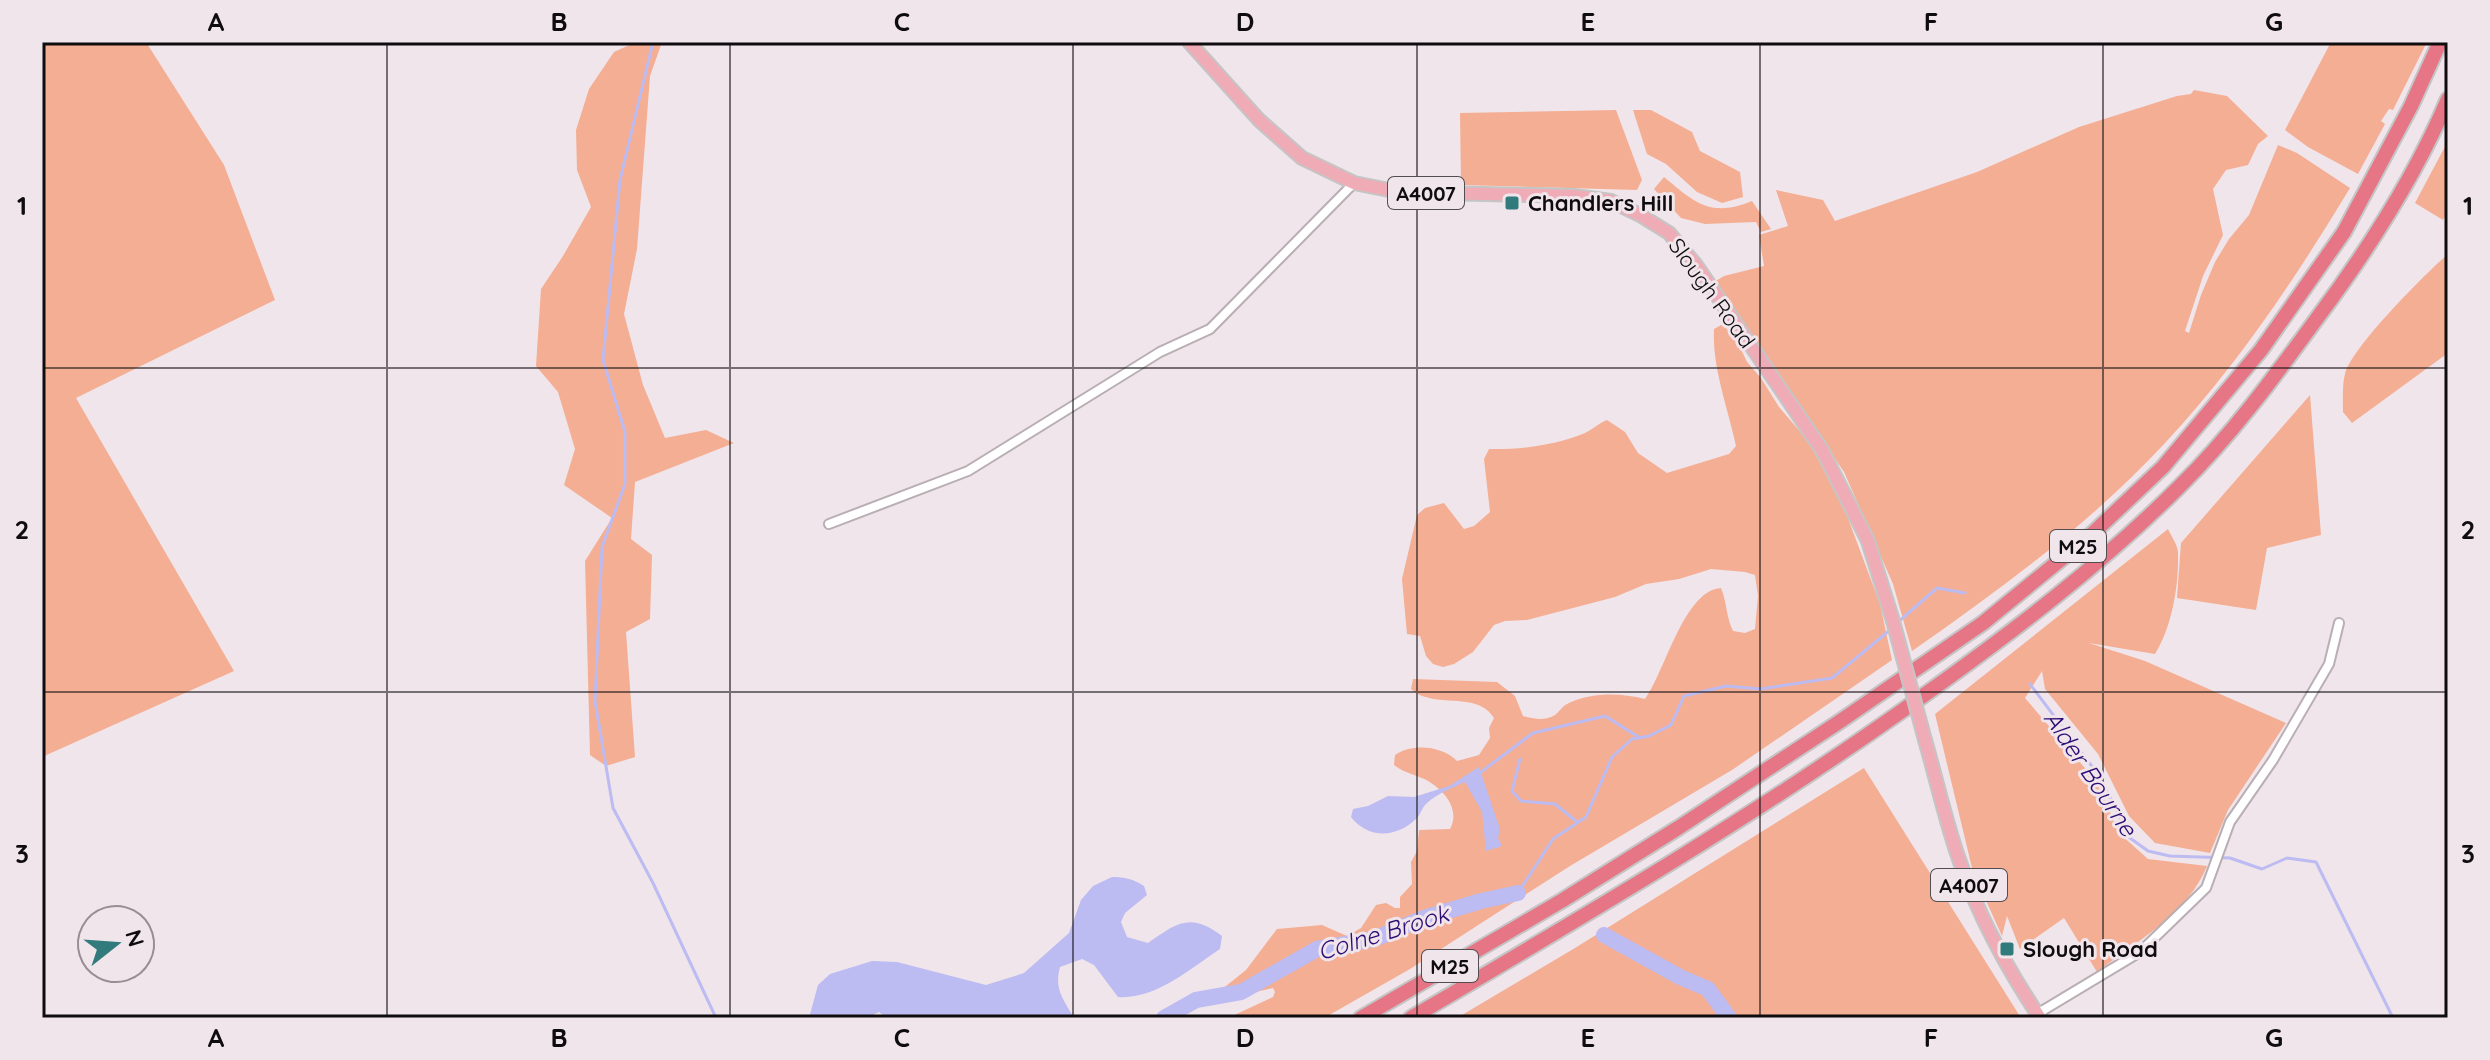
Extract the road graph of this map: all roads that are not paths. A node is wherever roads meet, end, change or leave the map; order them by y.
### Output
1 (1189, 42) edge
2 (2440, 42) edge
3 (2448, 99) edge
4 (1354, 183) junction
5 (829, 524) dead end
6 (2339, 623) dead end
7 (2039, 1016) edge
8 (1361, 1018) edge
9 (1411, 1018) edge

1 - 4 main road, Slough Road / A4007
2 - 8 highway, M25
3 - 9 highway, M25
4 - 5 street
4 - 7 main road, Slough Road / A4007, bridge
6 - 7 street

